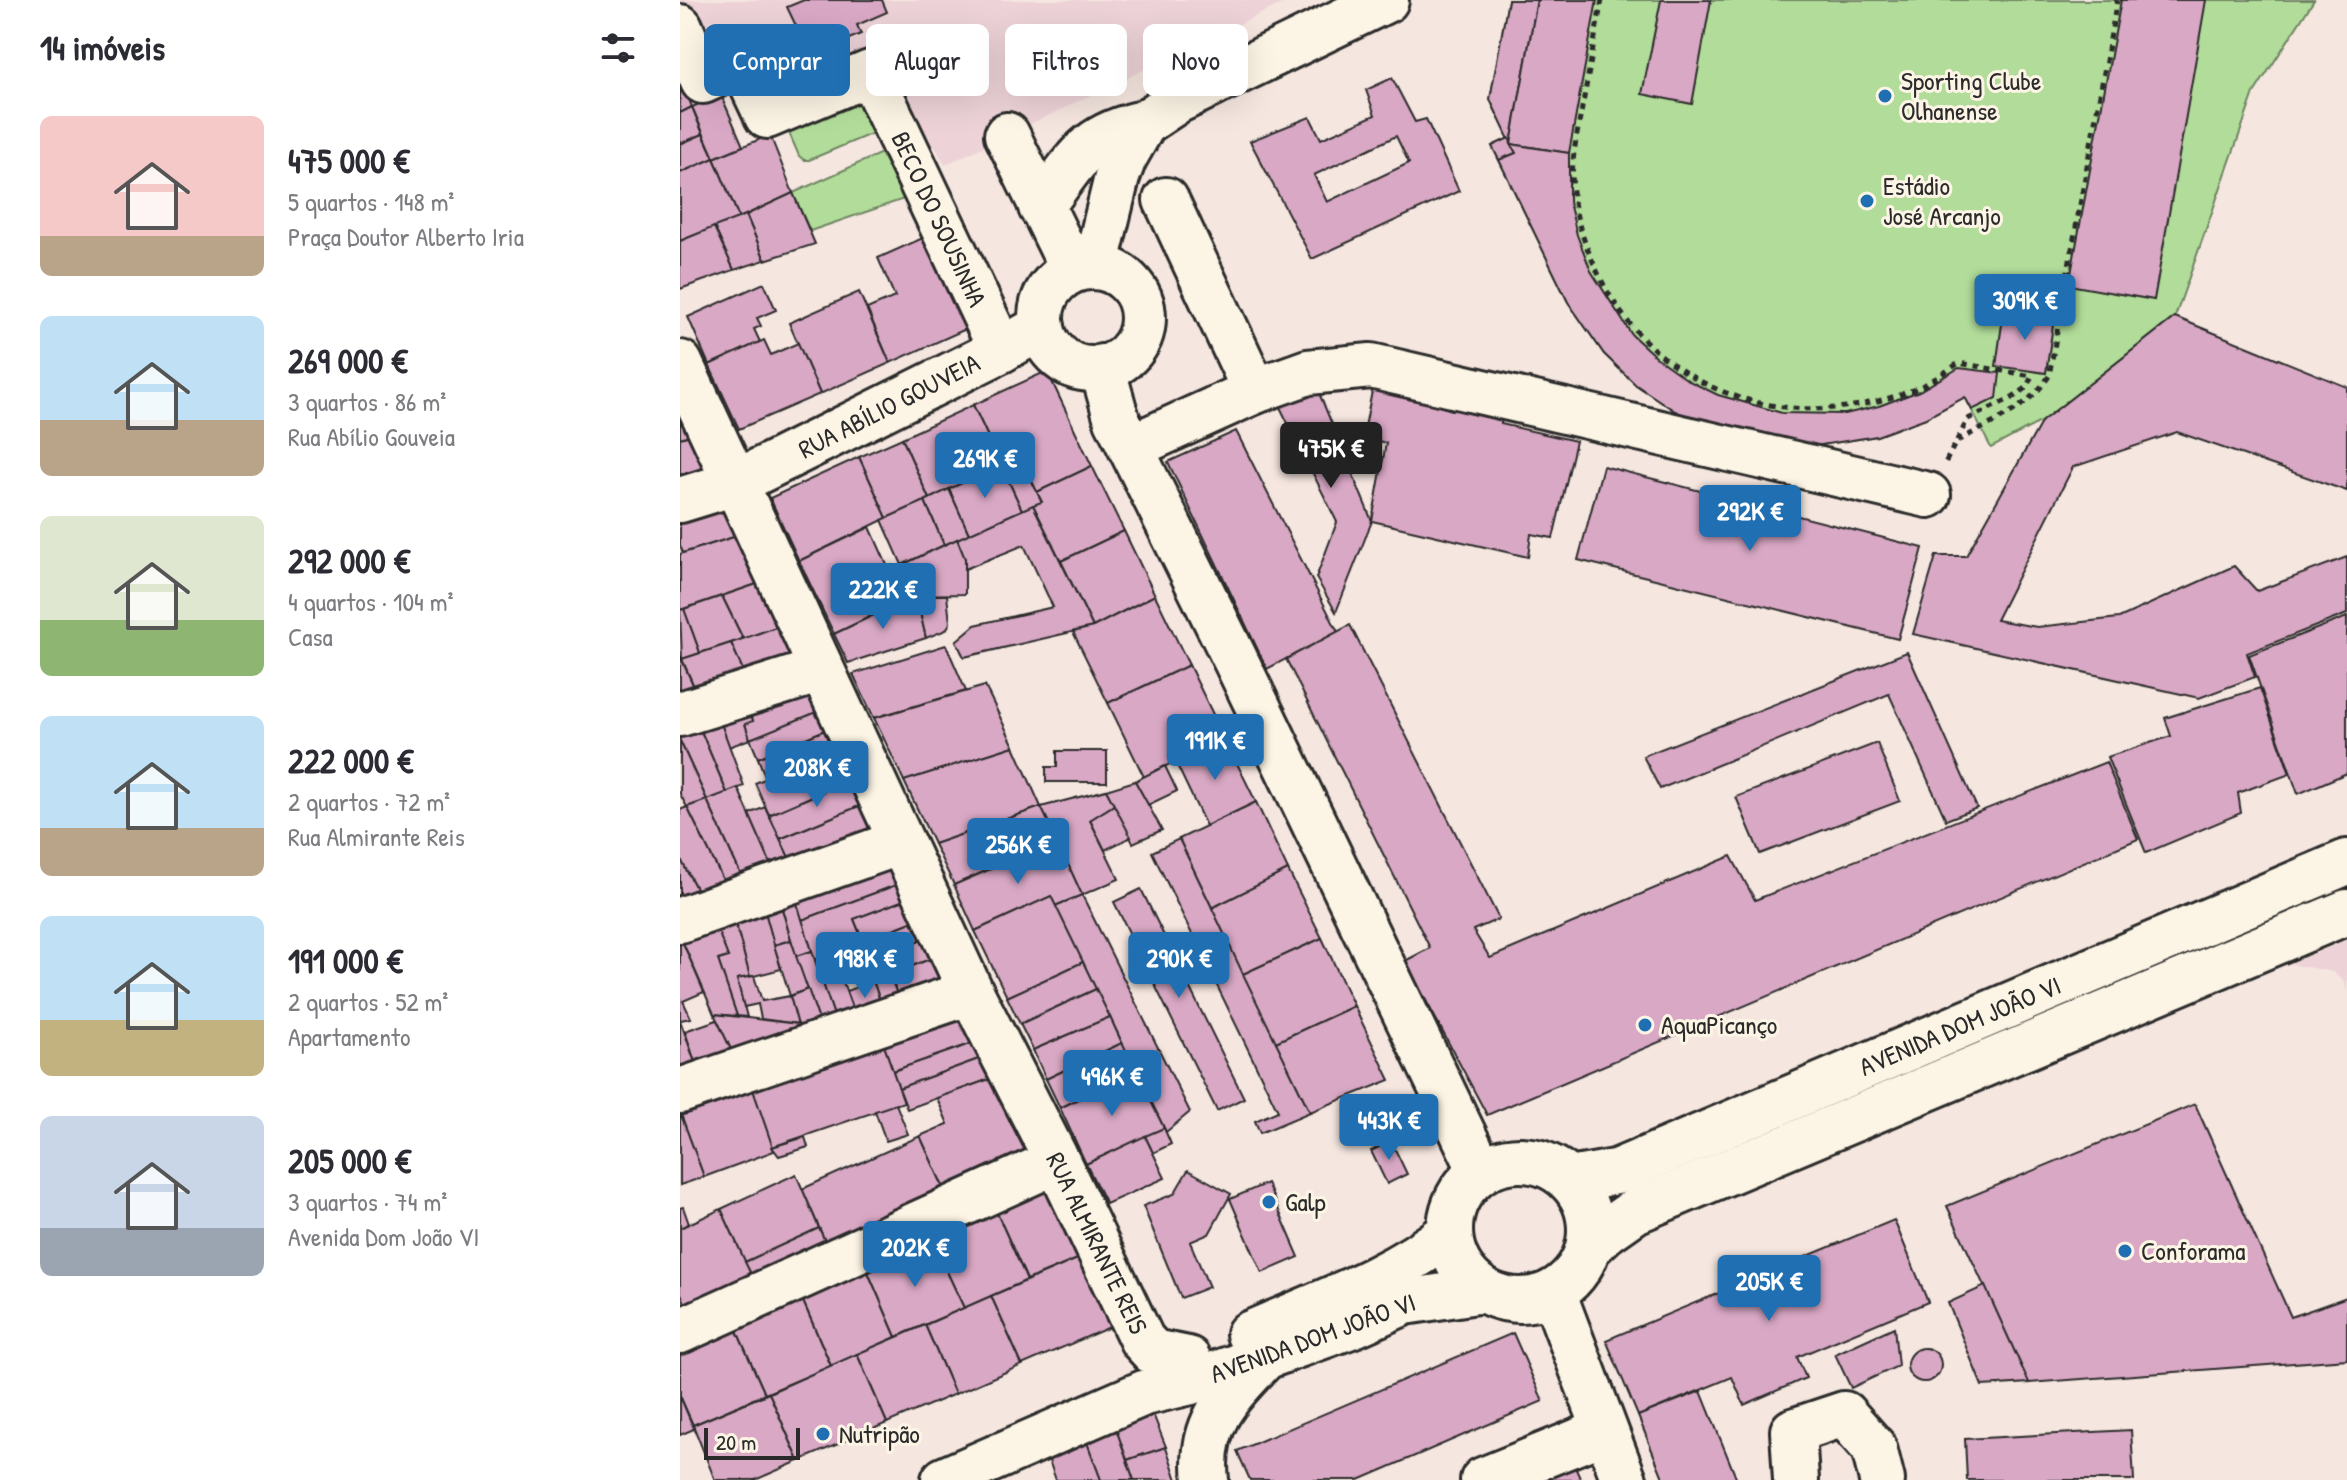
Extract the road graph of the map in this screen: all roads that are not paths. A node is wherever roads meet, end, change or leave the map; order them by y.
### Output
1 (1386, 0) edge
2 (680, 27) edge
3 (1144, 123) junction
4 (1007, 135) dead end
5 (1166, 200) dead end
6 (1041, 207) junction
7 (1198, 265) junction
8 (1084, 269) junction
9 (1138, 296) junction
10 (1042, 327) junction
11 (1001, 350) junction
12 (680, 363) edge
13 (1102, 367) junction
14 (1255, 391) junction
15 (1131, 447) junction
16 (735, 483) junction
17 (1928, 495) road end
18 (680, 500) edge
19 (821, 670) junction
20 (680, 714) edge
21 (901, 842) junction
22 (2347, 862) edge
23 (2347, 912) edge
24 (680, 920) edge
25 (971, 992) junction
26 (680, 1091) edge
27 (1057, 1161) junction
28 (1481, 1171) junction
29 (1570, 1180) junction
30 (1449, 1233) junction
31 (1589, 1247) junction
32 (1483, 1290) junction
33 (1553, 1292) junction
34 (680, 1331) edge
35 (1265, 1357) junction
36 (1188, 1359) junction
37 (1144, 1393) junction
38 (1604, 1431) junction
39 (1206, 1479) edge
40 (944, 1480) edge
41 (1483, 1480) edge
42 (1624, 1480) edge
43 (1796, 1480) edge
44 (1882, 1480) edge

1 - 3 street
2 - 11 street, BECO DO SOUSINHA
3 - 6 street
3 - 8 street
4 - 6 street
5 - 7 street
6 - 8 street
7 - 9 street
7 - 14 street
8 - 9 street
8 - 10 street
9 - 13 street
10 - 11 street, RUA ABÍLIO GOUVEIA
10 - 13 street
11 - 16 street, RUA ABÍLIO GOUVEIA
12 - 16 street, RUA ALMIRANTE REIS
13 - 15 street
14 - 15 street
14 - 17 street
15 - 28 street
16 - 18 street, RUA ABÍLIO GOUVEIA
16 - 19 street, RUA ALMIRANTE REIS
19 - 20 street
19 - 21 street, RUA ALMIRANTE REIS
21 - 24 street
21 - 25 street, RUA ALMIRANTE REIS
22 - 29 street, AVENIDA DOM JOÃO VI
23 - 31 street, AVENIDA DOM JOÃO VI
25 - 26 street
25 - 27 street, RUA ALMIRANTE REIS
27 - 34 street
27 - 36 street, RUA ALMIRANTE REIS
28 - 29 street
28 - 30 street
29 - 31 street
30 - 32 street
30 - 36 street, AVENIDA DOM JOÃO VI
31 - 33 street
32 - 33 street
32 - 35 street, AVENIDA DOM JOÃO VI
33 - 38 street
35 - 37 street, AVENIDA DOM JOÃO VI
35 - 39 street
36 - 37 street, AVENIDA DOM JOÃO VI
37 - 40 street, AVENIDA DOM JOÃO VI
38 - 41 street
38 - 42 street
43 - 44 street

